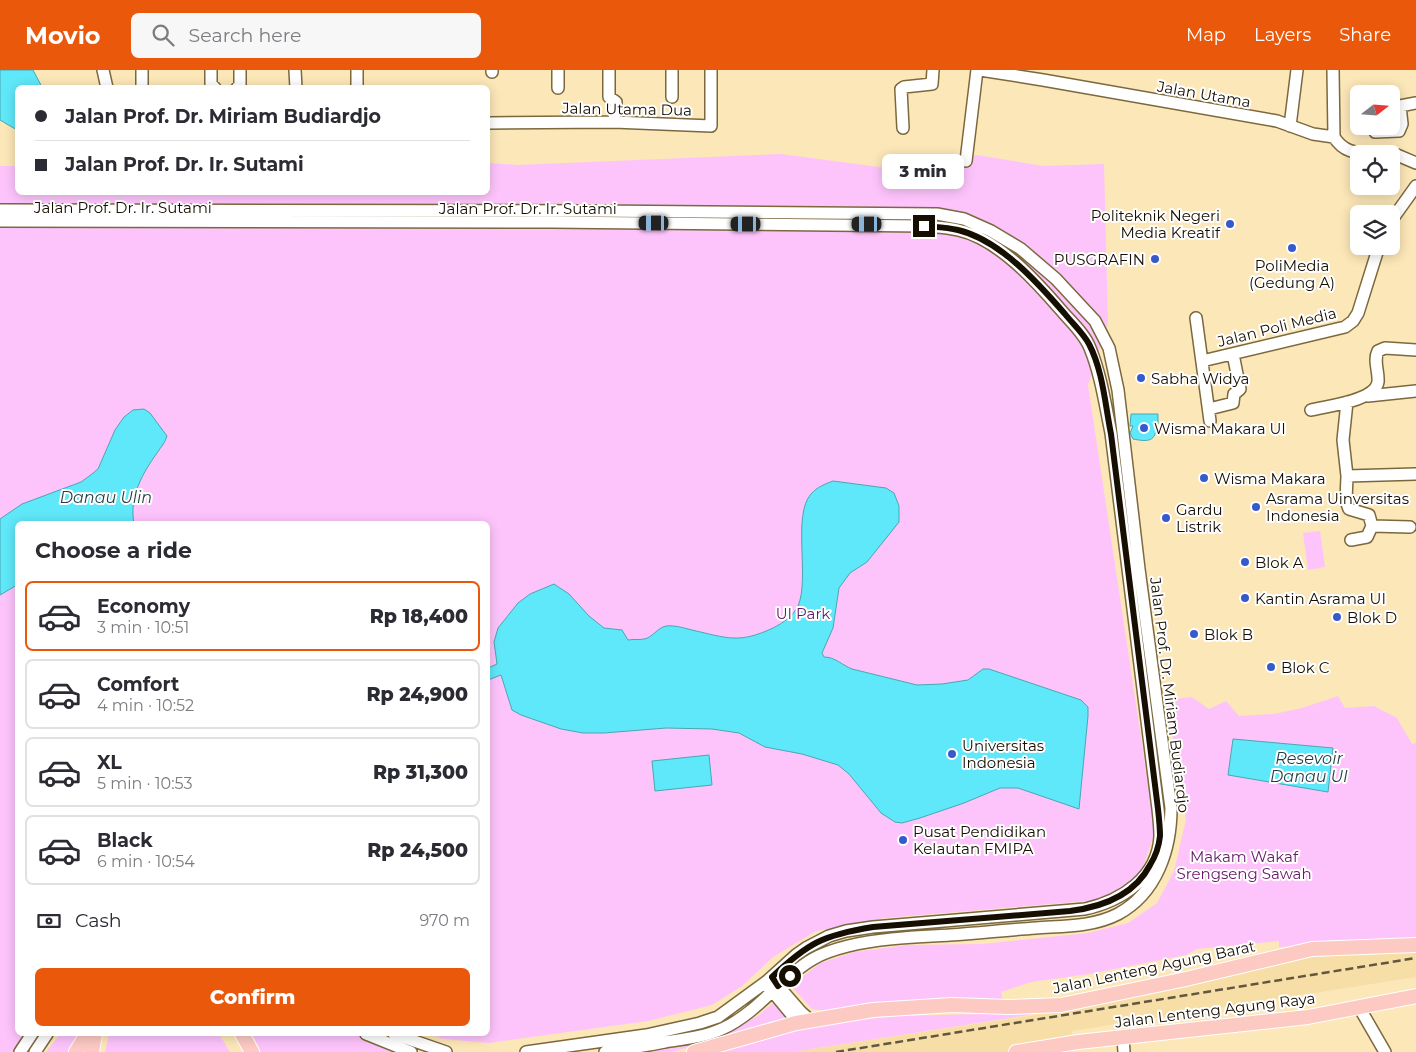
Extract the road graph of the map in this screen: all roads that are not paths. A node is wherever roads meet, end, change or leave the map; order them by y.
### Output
1 (103, 70) edge
2 (142, 70) edge
3 (211, 70) edge
4 (240, 70) edge
5 (295, 70) edge
6 (357, 70) edge
7 (558, 70) edge
8 (609, 70) edge
9 (672, 70) edge
10 (711, 70) edge
11 (933, 70) edge
12 (978, 70) edge
13 (1297, 70) edge
14 (1333, 70) edge
15 (996, 71) edge
16 (1043, 75) edge
17 (106, 85) edge
18 (142, 85) edge
19 (212, 85) edge
20 (240, 85) edge
21 (296, 85) edge
22 (357, 85) edge
23 (558, 88) dead end
24 (672, 97) dead end
25 (1416, 102) edge
26 (1400, 106) edge
27 (1400, 106) edge
28 (614, 122) junction
29 (490, 123) edge
30 (1290, 126) junction
31 (903, 128) dead end
32 (1400, 129) edge
33 (1334, 137) junction
34 (1350, 151) edge
35 (1400, 156) edge
36 (966, 161) dead end
37 (1416, 163) edge
38 (1416, 186) edge
39 (1400, 208) edge
40 (0, 210) edge
41 (0, 221) edge
42 (1376, 255) edge
43 (1196, 318) dead end
44 (1108, 348) junction
45 (1416, 350) edge
46 (1092, 353) junction
47 (1233, 354) junction
48 (1202, 361) junction
49 (1416, 391) edge
50 (1367, 396) junction
51 (1347, 402) junction
52 (1209, 409) junction
53 (1311, 410) dead end
54 (1210, 421) dead end
55 (1416, 474) edge
56 (1347, 476) junction
57 (1130, 497) joint
58 (1118, 502) joint
59 (1372, 526) junction
60 (1410, 527) dead end
61 (1351, 540) dead end
62 (1161, 726) junction
63 (1148, 728) junction
64 (846, 931) junction
65 (1416, 945) edge
66 (850, 946) junction
67 (772, 984) junction
68 (1416, 996) edge
69 (1360, 1007) junction
70 (810, 1020) junction
71 (796, 1023) junction
72 (31, 1036) edge
73 (46, 1036) edge
74 (86, 1036) edge
75 (95, 1036) edge
76 (243, 1036) edge
77 (371, 1036) edge
78 (400, 1036) edge
79 (1123, 1037) junction
80 (572, 1048) edge
81 (20, 1052) edge
82 (35, 1052) edge
83 (76, 1052) edge
84 (92, 1052) edge
85 (252, 1052) edge
86 (411, 1052) edge
87 (446, 1052) edge
88 (526, 1052) edge
89 (605, 1052) edge
90 (694, 1052) edge
91 (1016, 1052) edge
92 (1124, 1052) edge
93 (1385, 1052) edge

1 - 17 street
2 - 18 street
3 - 19 street
4 - 20 street
5 - 21 street
6 - 22 street
7 - 23 street
8 - 28 street
9 - 24 street
10 - 28 street, Jalan Utama Dua
11 - 31 street
12 - 15 street, Jalan Utama
12 - 36 street
13 - 30 street
14 - 33 street
15 - 16 street, Jalan Utama
16 - 30 street, Jalan Utama
25 - 26 street
27 - 32 street
28 - 29 street, Jalan Utama Dua
30 - 33 street, Jalan Utama
33 - 34 street
35 - 37 street
38 - 39 street
40 - 44 street, Jalan Prof. Dr. Ir. Sutami
41 - 46 street, Jalan Prof. Dr. Ir. Sutami
42 - 47 street, Jalan Poli Media
43 - 48 street, Jalan Poli Media
44 - 46 street
44 - 57 street, Jalan Prof. Dr. Ir. Sutami
45 - 50 street
46 - 58 street, Jalan Prof. Dr. Ir. Sutami
47 - 48 street, Jalan Poli Media
47 - 52 street
48 - 52 street
49 - 50 street
50 - 51 street
51 - 53 street
51 - 56 street
52 - 54 street
55 - 56 street
56 - 59 street
57 - 62 street, Jalan Prof. Dr. Miriam Budiardjo
58 - 63 street, Jalan Prof. Dr. Miriam Budiardjo
59 - 60 street
59 - 61 street
62 - 63 street
62 - 66 street, Jalan Prof. Dr. Miriam Budiardjo
63 - 64 street, Jalan Prof. Dr. Miriam Budiardjo
64 - 66 street
64 - 67 street, Jalan Prof. Dr. Miriam Budiardjo
65 - 70 main road, Jalan Lenteng Agung Barat
66 - 67 street, Jalan Prof. Dr. Miriam Budiardjo
67 - 70 street
67 - 71 street
67 - 80 street
67 - 89 street
68 - 69 main road, Jalan Lenteng Agung Raya
69 - 79 main road, Jalan Lenteng Agung Raya
69 - 93 street
70 - 71 main road, Jalan Lenteng Agung Barat
71 - 90 main road, Jalan Lenteng Agung Barat
72 - 81 street
73 - 82 street
74 - 83 main road
75 - 84 main road
76 - 85 main road
77 - 86 street
78 - 87 street
79 - 91 main road, Jalan Lenteng Agung Raya
79 - 92 street
80 - 88 street

